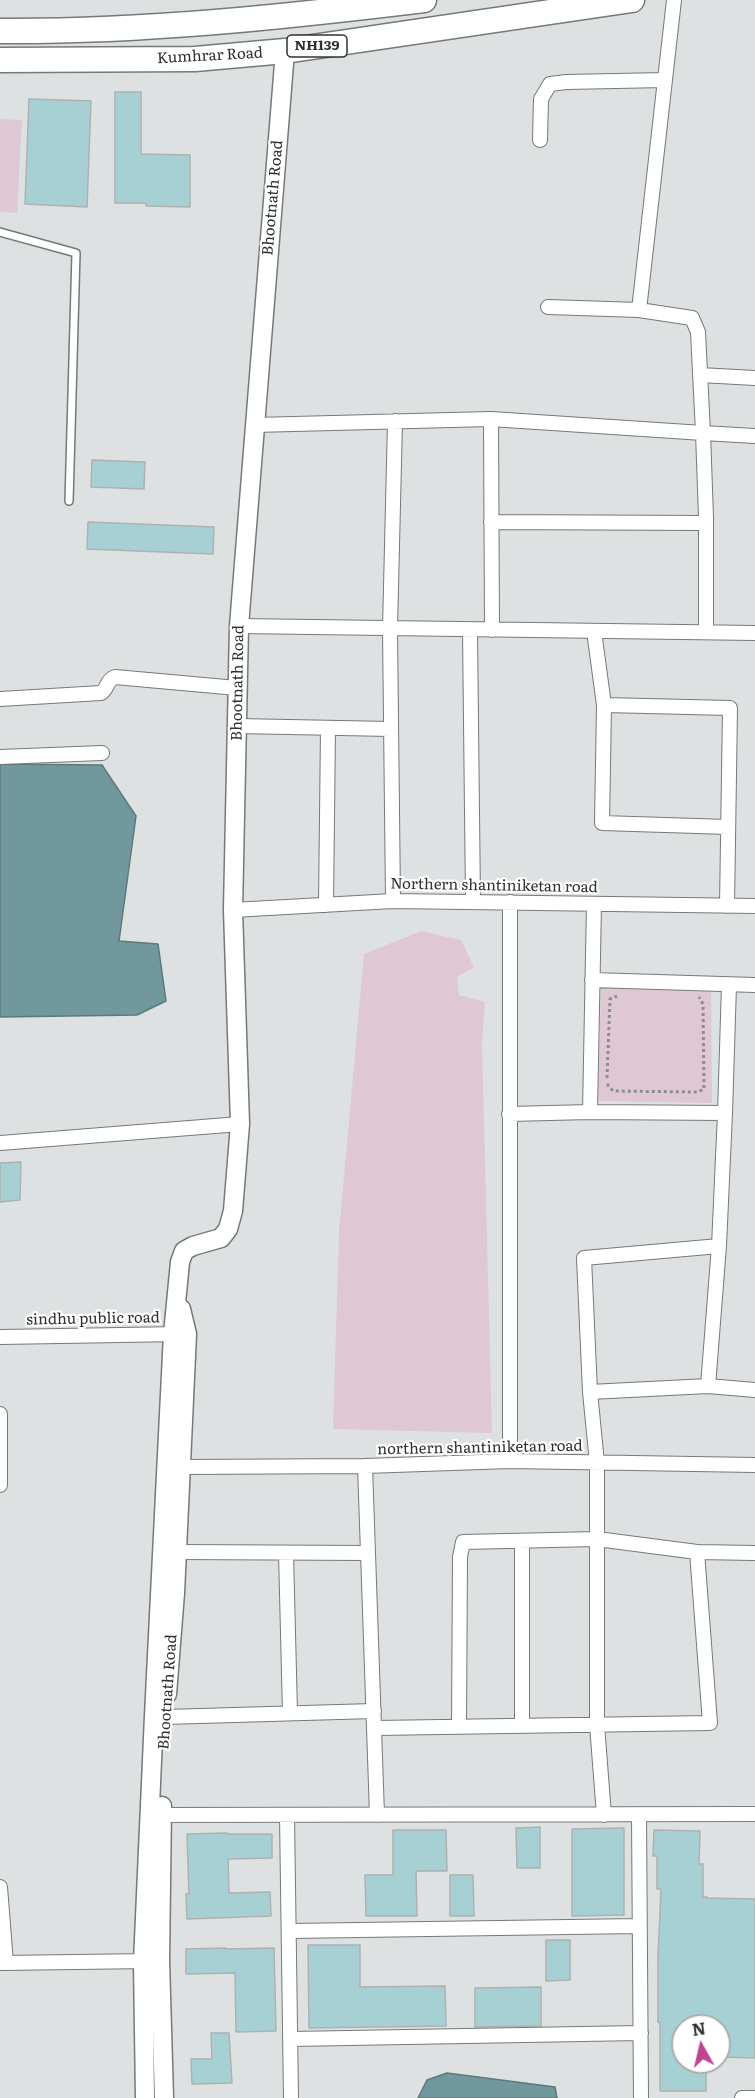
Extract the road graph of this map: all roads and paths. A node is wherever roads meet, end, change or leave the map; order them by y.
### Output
1 (424, 0) edge
2 (632, 0) edge
3 (674, 0) edge
4 (342, 5) edge
5 (0, 31) edge
6 (285, 51) junction
7 (0, 60) edge
8 (665, 80) junction
9 (540, 140) dead end
10 (0, 232) edge
11 (548, 307) dead end
12 (639, 309) junction
13 (700, 375) junction
14 (755, 378) edge
15 (491, 419) junction
16 (395, 421) junction
17 (254, 424) junction
18 (703, 433) junction
19 (755, 436) edge
20 (69, 501) dead end
21 (491, 522) junction
22 (705, 523) junction
23 (239, 626) junction
24 (390, 629) junction
25 (470, 630) junction
26 (492, 630) junction
27 (594, 631) junction
28 (706, 632) junction
29 (755, 633) edge
30 (237, 688) junction
31 (0, 699) edge
32 (604, 705) junction
33 (237, 726) junction
34 (328, 728) junction
35 (392, 729) junction
36 (102, 753) dead end
37 (0, 756) edge
38 (728, 827) junction
39 (393, 901) junction
40 (472, 902) junction
41 (510, 902) junction
42 (326, 904) junction
43 (594, 904) junction
44 (727, 906) junction
45 (755, 906) edge
46 (233, 910) junction
47 (592, 980) junction
48 (729, 984) junction
49 (755, 986) edge
50 (618, 996) dead end
51 (690, 997) dead end
52 (590, 1112) junction
53 (725, 1113) junction
54 (509, 1114) junction
55 (240, 1124) junction
56 (0, 1143) edge
57 (719, 1246) junction
58 (180, 1334) junction
59 (0, 1336) edge
60 (708, 1386) junction
61 (755, 1390) edge
62 (590, 1392) junction
63 (0, 1414) edge
64 (0, 1451) edge
65 (510, 1461) junction
66 (597, 1463) junction
67 (175, 1465) junction
68 (755, 1465) edge
69 (365, 1466) junction
70 (0, 1485) edge
71 (597, 1539) junction
72 (522, 1541) junction
73 (177, 1552) junction
74 (286, 1552) junction
75 (697, 1552) junction
76 (368, 1553) junction
77 (755, 1553) edge
78 (374, 1711) junction
79 (290, 1713) junction
80 (165, 1717) junction
81 (522, 1725) junction
82 (597, 1725) junction
83 (459, 1726) junction
84 (375, 1728) junction
85 (755, 1814) edge
86 (156, 1815) junction
87 (287, 1815) junction
88 (377, 1815) junction
89 (604, 1815) junction
90 (639, 1815) junction
91 (0, 1887) edge
92 (639, 1926) junction
93 (289, 1931) junction
94 (152, 1961) junction
95 (3, 1963) edge
96 (641, 2032) junction
97 (290, 2039) junction
98 (145, 2098) edge
99 (164, 2098) edge
100 (291, 2098) edge
101 (641, 2098) edge
102 (742, 2098) edge
103 (755, 2098) edge

1 - 4 highway, NH139
2 - 6 highway, Kumhrar Road / NH139
3 - 8 street
4 - 5 highway, NH139
6 - 7 highway, Kumhrar Road / NH139
6 - 17 street, Bhootnath Road
8 - 9 street
8 - 12 street
10 - 20 lane
11 - 12 street
12 - 13 street
13 - 14 street
13 - 18 street
15 - 16 street
15 - 18 street
15 - 21 street
16 - 17 street
16 - 24 street
17 - 23 street, Bhootnath Road
18 - 19 street
18 - 22 street
21 - 22 street
21 - 26 street
22 - 28 street
23 - 24 street
23 - 30 street, Bhootnath Road
24 - 25 street
24 - 35 street
25 - 26 street
25 - 40 street
26 - 27 street
27 - 28 street
27 - 32 street
28 - 29 street
30 - 31 street
30 - 33 street, Bhootnath Road
32 - 38 street
32 - 38 street
33 - 34 street
33 - 46 street, Bhootnath Road
34 - 35 street
34 - 42 street
35 - 39 street
36 - 37 street
38 - 44 street
39 - 40 street, Northern shantiniketan road
39 - 42 street, Northern shantiniketan road
40 - 41 street, Northern shantiniketan road
41 - 43 street, Northern shantiniketan road
41 - 54 street
42 - 46 street, Northern shantiniketan road
43 - 44 street, Northern shantiniketan road
43 - 47 street
44 - 45 street, Northern shantiniketan road
46 - 55 street, Bhootnath Road
47 - 48 street
47 - 52 street
48 - 49 street
48 - 53 street
50 - 51 path
52 - 53 street
52 - 54 street
53 - 57 street
54 - 65 street
55 - 56 street
55 - 58 street, Bhootnath Road
57 - 60 street
57 - 62 street
58 - 59 street, sindhu public road
58 - 67 street, Bhootnath Road
60 - 61 street
60 - 62 street
62 - 66 street
63 - 64 street
64 - 70 street
65 - 66 street, northern shantiniketan road
65 - 69 street, northern shantiniketan road
66 - 68 street, Northern shantiniketan road
66 - 71 street
67 - 69 street, northern shantiniketan road
67 - 73 street, Bhootnath Road
67 - 86 street, Bhootnath Road
69 - 76 street
71 - 72 street
71 - 75 street
71 - 82 street
72 - 81 street
72 - 83 street
73 - 74 street
73 - 80 street, Bhootnath Road
74 - 76 street
74 - 79 street
75 - 77 street
75 - 82 street
76 - 78 street
78 - 79 street
78 - 84 street
79 - 80 street
80 - 86 street, Bhootnath Road
81 - 82 street
81 - 83 street
82 - 89 street
83 - 84 street
84 - 88 street
85 - 90 street
86 - 87 street
86 - 94 street, Bhootnath Road
87 - 88 street
87 - 93 street
88 - 89 street
89 - 90 street
90 - 92 street
91 - 95 street
92 - 93 street
92 - 96 street
93 - 97 street
94 - 95 street
94 - 98 street, Bhootnath Road
94 - 99 street, Bhootnath Road
96 - 97 street
96 - 101 street
97 - 100 street
102 - 103 street

